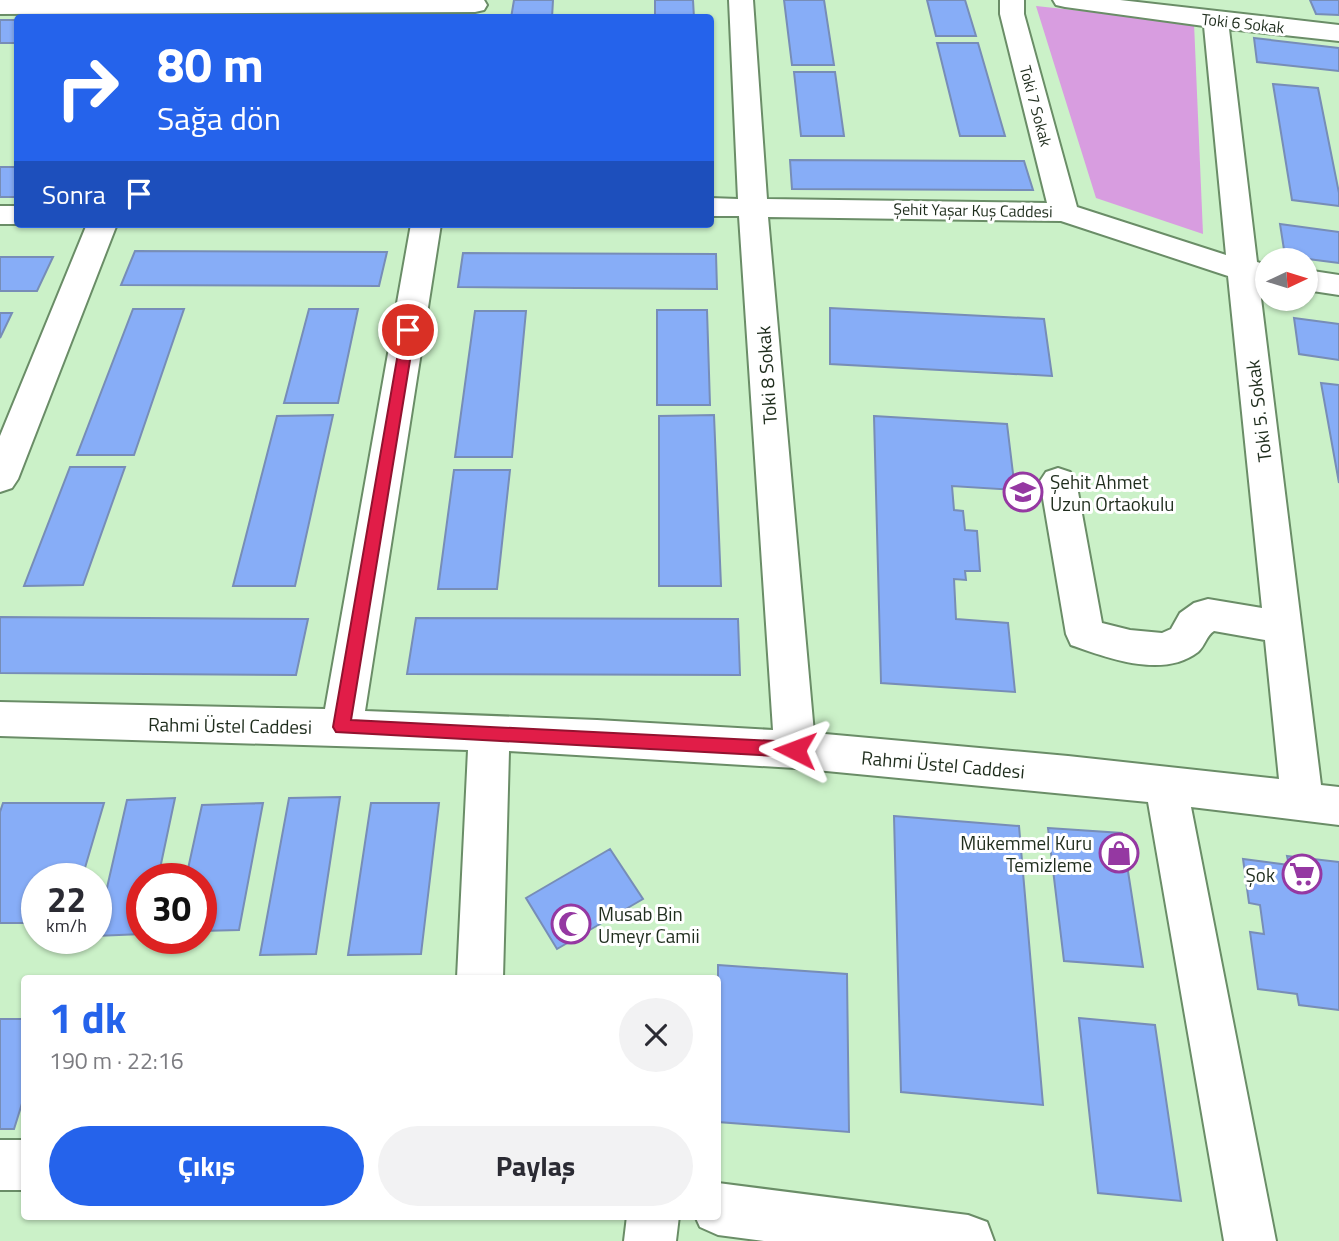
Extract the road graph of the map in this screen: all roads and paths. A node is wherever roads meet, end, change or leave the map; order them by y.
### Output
1 (741, 0) edge
2 (1012, 0) edge
3 (1065, 0) edge
4 (1275, 0) edge
5 (0, 7) edge
6 (474, 8) edge
7 (195, 12) edge
8 (1216, 20) junction
9 (1291, 28) junction
10 (1339, 33) edge
11 (714, 207) edge
12 (753, 207) junction
13 (1064, 212) junction
14 (100, 228) edge
15 (425, 228) edge
16 (1254, 272) edge
17 (1318, 282) edge
18 (1339, 285) edge
19 (0, 479) edge
20 (1058, 481) dead end
21 (1284, 628) junction
22 (0, 719) edge
23 (342, 727) junction
24 (489, 734) junction
25 (795, 750) junction
26 (1166, 785) junction
27 (1320, 804) edge
28 (480, 975) edge
29 (0, 1165) edge
30 (21, 1165) edge
31 (721, 1209) edge
32 (653, 1220) edge
33 (650, 1241) edge
34 (968, 1241) edge
35 (1251, 1241) edge

1 - 12 street, Toki 8 Sokak
2 - 13 street, Toki 7 Sokak
3 - 8 street, Toki 6 Sokak
4 - 9 street
5 - 7 street
6 - 7 street
8 - 9 street, Toki 6 Sokak
8 - 16 street, Toki 5. Sokak
9 - 10 street, Toki 6 Sokak
11 - 12 street, Şehit Yaşar Kuş Caddesi
12 - 13 street, Şehit Yaşar Kuş Caddesi
12 - 25 street, Toki 8 Sokak
13 - 16 street, Şehit Yaşar Kuş Caddesi
14 - 19 street
15 - 23 street
16 - 21 street, Toki 5. Sokak
17 - 18 street
20 - 21 street
21 - 27 street, Toki 5. Sokak
22 - 23 street, Rahmi Üstel Caddesi
23 - 24 street, Rahmi Üstel Caddesi
24 - 25 street, Rahmi Üstel Caddesi
24 - 28 street
25 - 26 street, Rahmi Üstel Caddesi
26 - 27 street, Rahmi Üstel Caddesi
26 - 35 street
29 - 30 street
31 - 34 street
32 - 33 street

